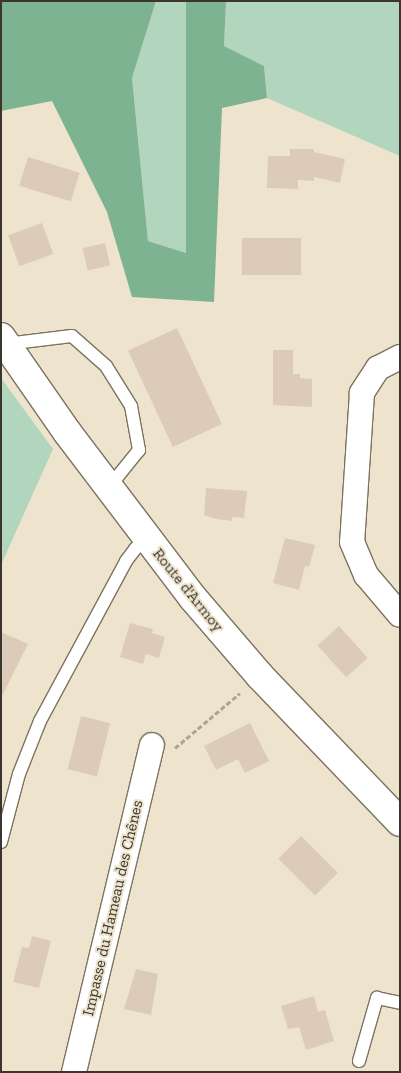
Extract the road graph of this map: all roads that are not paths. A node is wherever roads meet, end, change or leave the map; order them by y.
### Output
1 (4, 340) edge
2 (400, 357) edge
3 (107, 485) junction
4 (147, 538) junction
5 (400, 615) edge
6 (163, 747) road end
7 (400, 822) edge
8 (1, 842) edge
9 (400, 1003) edge
10 (359, 1061) dead end
11 (74, 1072) edge

1 - 3 main road, Route d'Armoy
1 - 3 lane
2 - 5 street
3 - 4 main road, Route d'Armoy
4 - 7 main road, Route d'Armoy
4 - 8 lane
6 - 11 street, Impasse du Hameau des Chênes
9 - 10 lane

